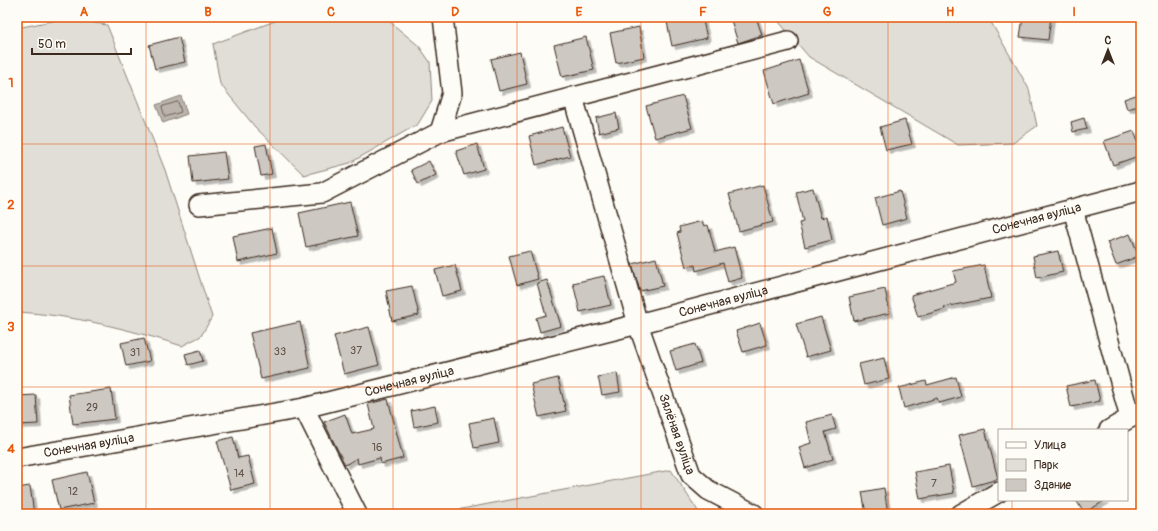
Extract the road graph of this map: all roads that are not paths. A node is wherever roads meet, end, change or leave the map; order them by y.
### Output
1 (447, 19) edge
2 (788, 41) dead end
3 (573, 97) junction
4 (440, 132) junction
5 (1141, 191) edge
6 (199, 205) dead end
7 (1074, 209) junction
8 (638, 324) junction
9 (304, 408) junction
10 (1135, 415) edge
11 (1111, 429) edge
12 (17, 458) edge
13 (998, 493) edge
14 (357, 514) edge
15 (754, 514) edge
16 (960, 514) edge

1 - 4 street
2 - 3 street
3 - 4 street
3 - 8 street, Зялёная вуліца
4 - 6 street
5 - 7 street, Сонечная вуліца
7 - 8 street, Сонечная вуліца
7 - 10 street
8 - 9 street, Сонечная вуліца
8 - 15 street, Зялёная вуліца
9 - 12 street, Сонечная вуліца
9 - 14 street
10 - 11 street
13 - 16 street

